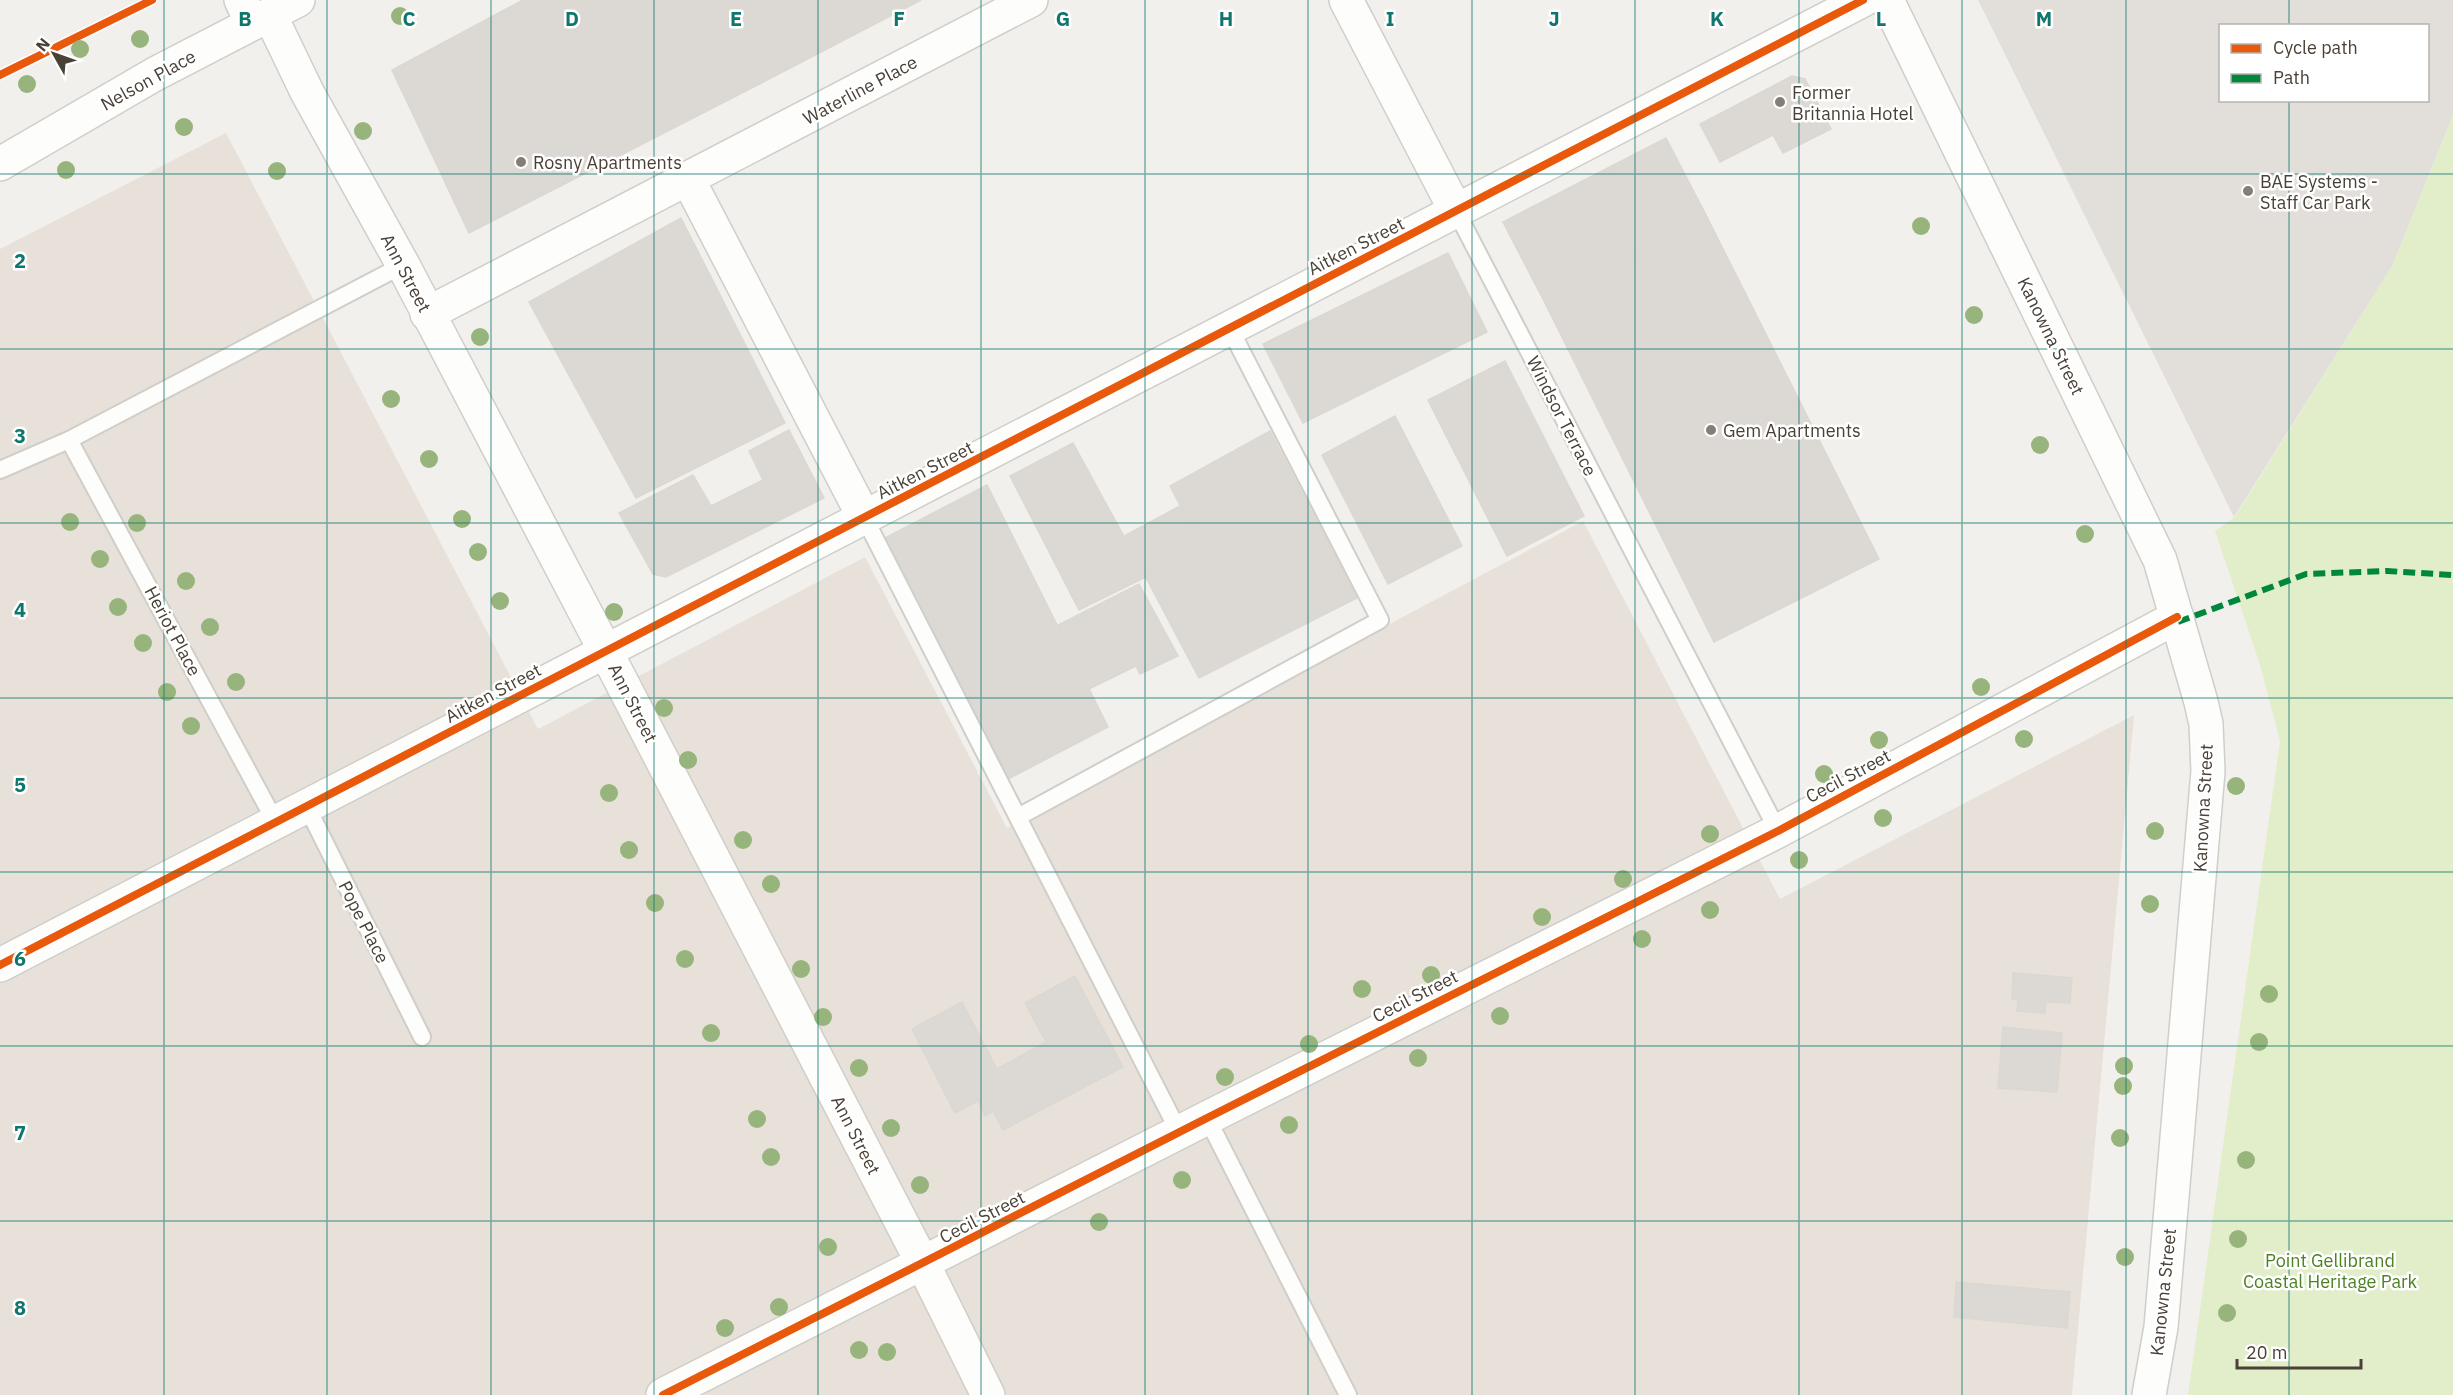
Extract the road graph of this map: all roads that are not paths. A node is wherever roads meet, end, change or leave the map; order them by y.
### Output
1 (298, 0) edge
2 (1031, 0) edge
3 (1346, 0) edge
4 (1863, 0) edge
5 (1887, 0) edge
6 (254, 13) edge
7 (0, 164) edge
8 (688, 179) junction
9 (1456, 211) junction
10 (403, 265) junction
11 (428, 314) junction
12 (1230, 329) junction
13 (69, 440) junction
14 (0, 470) edge
15 (865, 519) junction
16 (2177, 617) junction
17 (605, 650) junction
18 (307, 807) junction
19 (1018, 817) junction
20 (276, 823) junction
21 (1778, 831) junction
22 (0, 965) edge
23 (422, 1037) dead end
24 (1193, 1125) junction
25 (923, 1264) junction
26 (663, 1395) edge
27 (988, 1395) edge
28 (1348, 1395) edge
29 (2149, 1395) edge

1 - 6 street, Nelson Place
2 - 8 street, Waterline Place
3 - 9 street, Windsor Terrace
4 - 9 street, Aitken Street
5 - 16 street, Kanowna Street
6 - 7 street, Nelson Place
6 - 10 street, Ann Street
8 - 11 street, Waterline Place
8 - 15 street
9 - 12 street, Aitken Street
9 - 21 lane, Windsor Terrace
10 - 11 street, Ann Street
10 - 13 lane
11 - 17 street, Ann Street
12 - 15 street, Aitken Street
12 - 19 lane
13 - 14 lane
13 - 20 lane, Heriot Place
15 - 17 street, Aitken Street
15 - 19 lane
16 - 21 street, Cecil Street
16 - 29 street, Kanowna Street
17 - 18 street, Aitken Street
17 - 25 street, Ann Street
18 - 20 street, Aitken Street
18 - 23 lane, Pope Place
19 - 24 lane
20 - 22 street, Aitken Street
21 - 24 street, Cecil Street
24 - 25 street, Cecil Street
24 - 28 lane
25 - 26 street, Cecil Street
25 - 27 street, Ann Street

